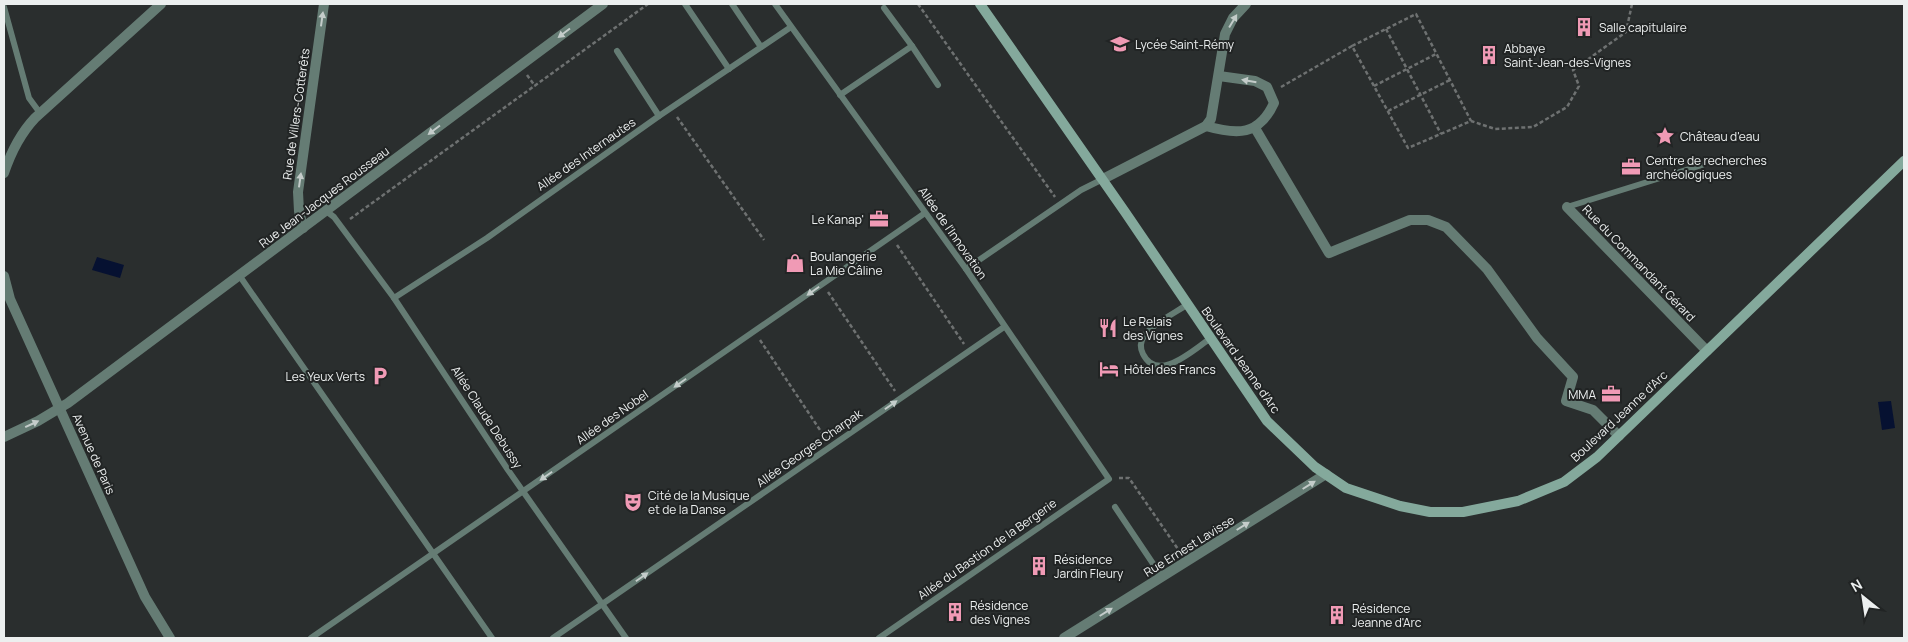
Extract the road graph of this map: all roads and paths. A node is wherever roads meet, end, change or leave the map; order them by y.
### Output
1 (161, 4) edge
2 (324, 4) edge
3 (603, 4) edge
4 (648, 4) edge
5 (685, 4) edge
6 (732, 4) edge
7 (775, 4) edge
8 (918, 4) edge
9 (980, 4) edge
10 (1246, 4) edge
11 (1632, 4) edge
12 (4, 7) edge
13 (884, 8) dead end
14 (791, 26) junction
15 (1386, 29) junction
16 (912, 46) junction
17 (1352, 46) junction
18 (761, 47) junction
19 (617, 51) dead end
20 (1436, 54) junction
21 (729, 68) junction
22 (1407, 69) junction
23 (1218, 76) junction
24 (1450, 80) junction
25 (938, 84) dead end
26 (1374, 86) junction
27 (1270, 94) junction
28 (1420, 94) junction
29 (840, 95) junction
30 (671, 108) junction
31 (1388, 111) junction
32 (40, 113) junction
33 (659, 116) junction
34 (1471, 121) junction
35 (1206, 126) junction
36 (1255, 128) junction
37 (1441, 134) junction
38 (1904, 162) edge
39 (1702, 166) dead end
40 (4, 173) edge
41 (1103, 180) junction
42 (1060, 204) junction
43 (1567, 207) joint
44 (326, 211) junction
45 (926, 213) junction
46 (340, 226) junction
47 (303, 228) junction
48 (892, 237) junction
49 (764, 240) dead end
50 (966, 270) junction
51 (239, 275) junction
52 (4, 276) edge
53 (823, 284) junction
54 (394, 298) junction
55 (1188, 304) junction
56 (1004, 327) junction
57 (754, 332) junction
58 (1211, 338) junction
59 (969, 351) junction
60 (1707, 351) junction
61 (900, 398) junction
62 (60, 409) junction
63 (1618, 436) junction
64 (4, 437) edge
65 (831, 446) junction
66 (1326, 474) junction
67 (1109, 479) junction
68 (523, 492) junction
69 (1115, 507) dead end
70 (434, 553) junction
71 (1186, 562) junction
72 (1162, 577) junction
73 (602, 604) junction
74 (170, 638) edge
75 (310, 638) edge
76 (492, 638) edge
77 (553, 638) edge
78 (626, 638) edge
79 (879, 638) edge
80 (1064, 638) edge

1 - 32 street
47 -> 2 street, Rue de Villers-Cotterêts
3 -> 44 street, Rue Jean-Jacques Rousseau
4 - 46 path
5 - 21 lane
6 - 18 lane
7 - 14 lane, Allée de l'Innovation
8 - 42 path
9 - 41 street, Boulevard Jeanne d'Arc
23 -> 10 street
11 - 34 path
12 - 32 lane
13 - 16 lane
14 - 18 lane, Allée des Internautes
14 - 29 lane, Allée de l'Innovation
15 - 17 path
15 - 20 path
15 - 22 path
16 - 25 lane
16 - 29 lane
17 - 26 path
17 - 27 path
18 - 21 lane, Allée des Internautes
19 - 33 lane
20 - 22 path
20 - 24 path
21 - 30 lane, Allée des Internautes
22 - 26 path
22 - 28 path
27 -> 23 street
23 - 35 street
24 - 28 path
24 - 34 path
26 - 31 path
27 - 36 street
28 - 31 path
28 - 37 path
29 - 45 lane, Allée de l'Innovation
30 - 33 lane, Allée des Internautes
30 - 49 path
31 - 37 path
32 - 40 street
33 - 54 lane, Allée des Internautes
34 - 37 path
35 - 36 street
35 - 41 street
36 - 63 street
38 - 60 street, Boulevard Jeanne d'Arc
39 - 43 lane, Rue du Commandant Gérard
41 - 42 lane
41 - 55 street, Boulevard Jeanne d'Arc
42 - 50 lane
43 - 60 street, Rue du Commandant Gérard
44 - 46 lane, Allée Claude Debussy
44 - 47 street, Rue Jean-Jacques Rousseau
45 - 48 lane, Allée des Nobel
45 - 50 lane, Allée de l'Innovation
46 - 54 lane, Allée Claude Debussy
47 - 51 street, Rue Jean-Jacques Rousseau
48 - 53 lane, Allée des Nobel
48 - 59 path
50 - 56 lane, Allée de l'Innovation
51 - 62 street, Rue Jean-Jacques Rousseau
51 - 70 lane
52 - 62 street, Avenue de Paris
53 -> 57 lane, Allée des Nobel
53 - 61 path
54 - 68 lane, Allée Claude Debussy
55 - 58 street, Boulevard Jeanne d'Arc
55 - 58 lane
56 - 59 lane, Allée Georges Charpak
56 - 67 lane, Allée de l'Innovation
57 - 65 path
57 -> 68 lane, Allée des Nobel
58 - 66 street, Boulevard Jeanne d'Arc
59 - 61 lane, Allée Georges Charpak
60 - 63 street, Boulevard Jeanne d'Arc
65 -> 61 lane, Allée Georges Charpak
64 -> 62 street, Rue Jean-Jacques Rousseau
62 - 74 street, Avenue de Paris
63 - 66 street, Boulevard Jeanne d'Arc
73 -> 65 lane, Allée Georges Charpak
71 -> 66 street, Rue Ernest Lavisse
67 - 71 path
67 - 79 lane, Allée du Bastion de la Bergerie
68 - 70 lane, Allée des Nobel
68 - 73 lane, Allée Claude Debussy
69 - 72 lane
70 - 75 lane, Allée des Nobel
70 - 76 lane
71 - 72 street, Rue Ernest Lavisse
80 -> 72 street, Rue Ernest Lavisse
73 - 77 lane, Allée Georges Charpak
73 - 78 lane, Allée Claude Debussy

